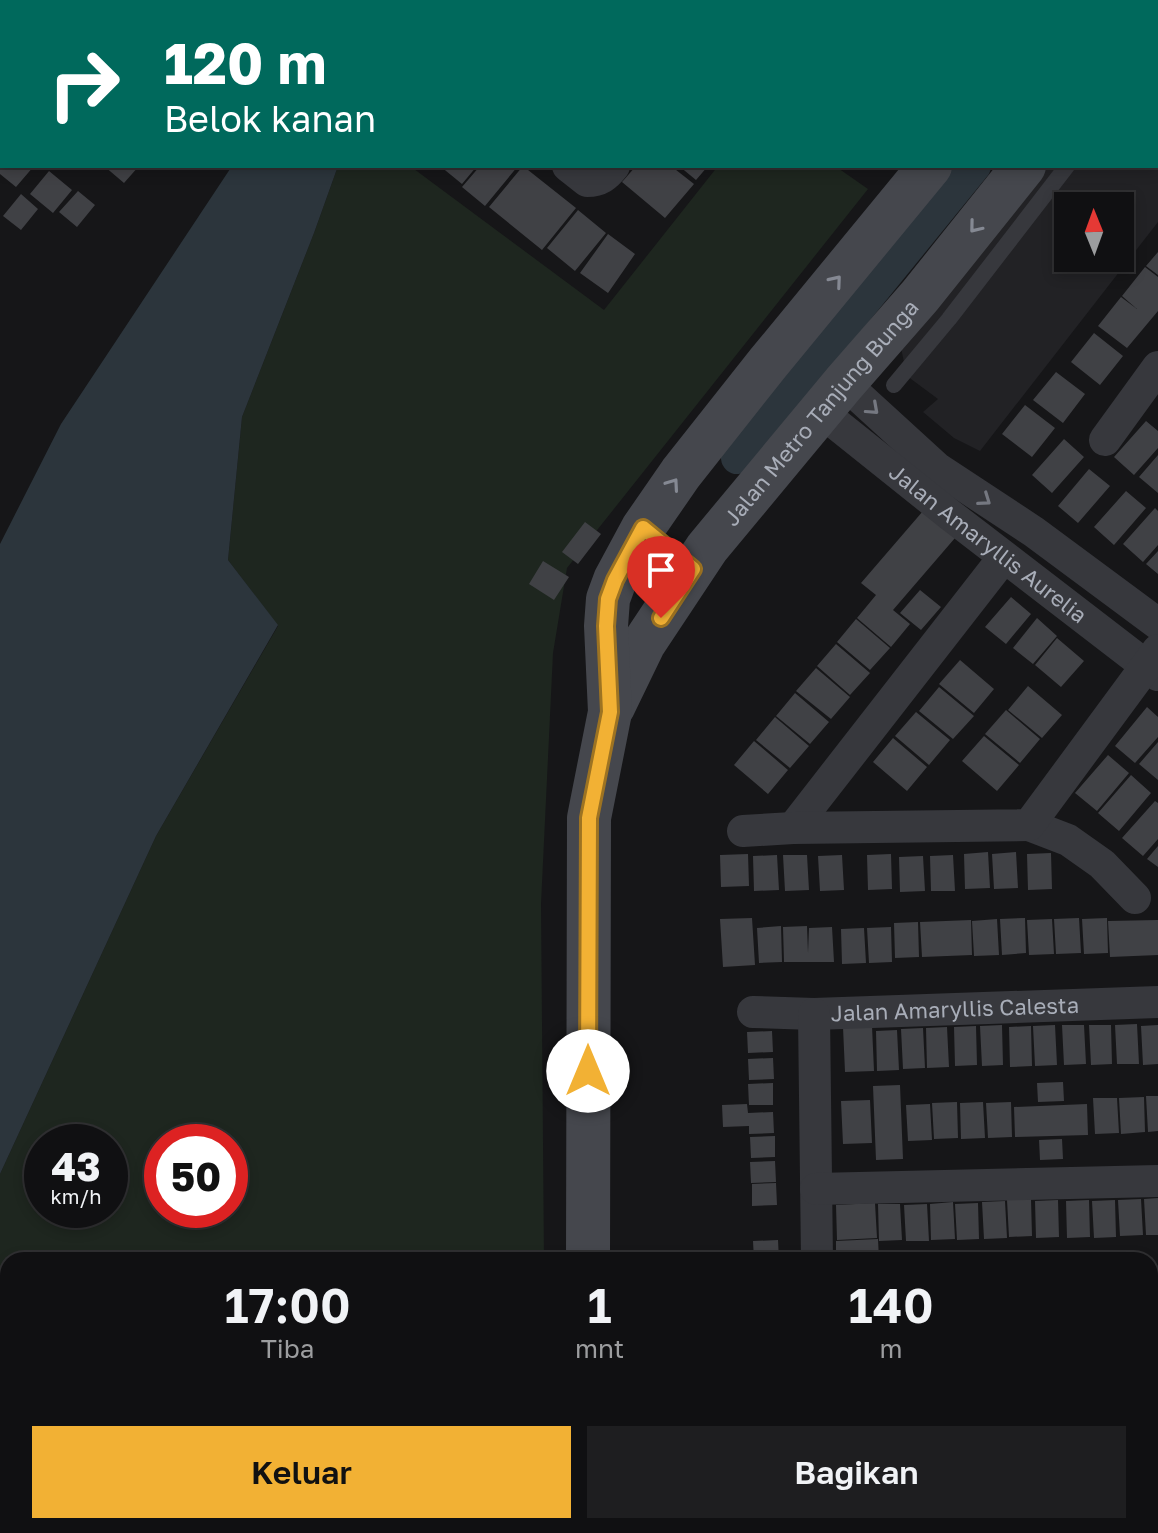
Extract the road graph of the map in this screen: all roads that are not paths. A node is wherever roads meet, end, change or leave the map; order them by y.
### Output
1 (1023, 168) edge
2 (1065, 168) edge
3 (914, 172) edge
4 (935, 307) junction
5 (1154, 381) edge
6 (894, 385) dead end
7 (832, 397) junction
8 (1105, 440) dead end
9 (924, 476) junction
10 (643, 528) junction
11 (1004, 557) junction
12 (693, 569) junction
13 (1158, 624) edge
14 (1154, 663) edge
15 (610, 712) junction
16 (1029, 825) junction
17 (793, 828) junction
18 (743, 831) dead end
19 (1135, 898) dead end
20 (1158, 1002) edge
21 (753, 1012) dead end
22 (814, 1014) junction
23 (1158, 1181) edge
24 (816, 1189) junction
25 (588, 1252) edge
26 (817, 1252) edge

1 -> 4 main road, Jalan Metro Tanjung Bunga
2 - 4 lane
10 -> 3 main road, Jalan Metro Tanjung Bunga
4 - 6 lane
4 - 7 main road, Jalan Metro Tanjung Bunga
5 - 8 street
7 - 9 street, Jalan Amaryllis Aurelia
7 - 12 main road, Jalan Metro Tanjung Bunga
9 - 11 street, Jalan Amaryllis Aurelia
9 -> 13 street, Jalan Amaryllis Aurelia
10 - 12 main road
10 - 15 main road, Jalan Metro Tanjung Bunga
11 - 14 street, Jalan Amaryllis Aurelia
11 - 17 street
12 - 15 main road, Jalan Metro Tanjung Bunga
14 - 16 street
15 - 25 main road, Jalan Metro Tanjung Bunga
16 - 17 street
16 - 19 street
17 - 18 street
20 - 22 street, Jalan Amaryllis Calesta
21 - 22 street, Jalan Amaryllis Calesta
22 - 24 street
23 - 24 street
24 - 26 street

